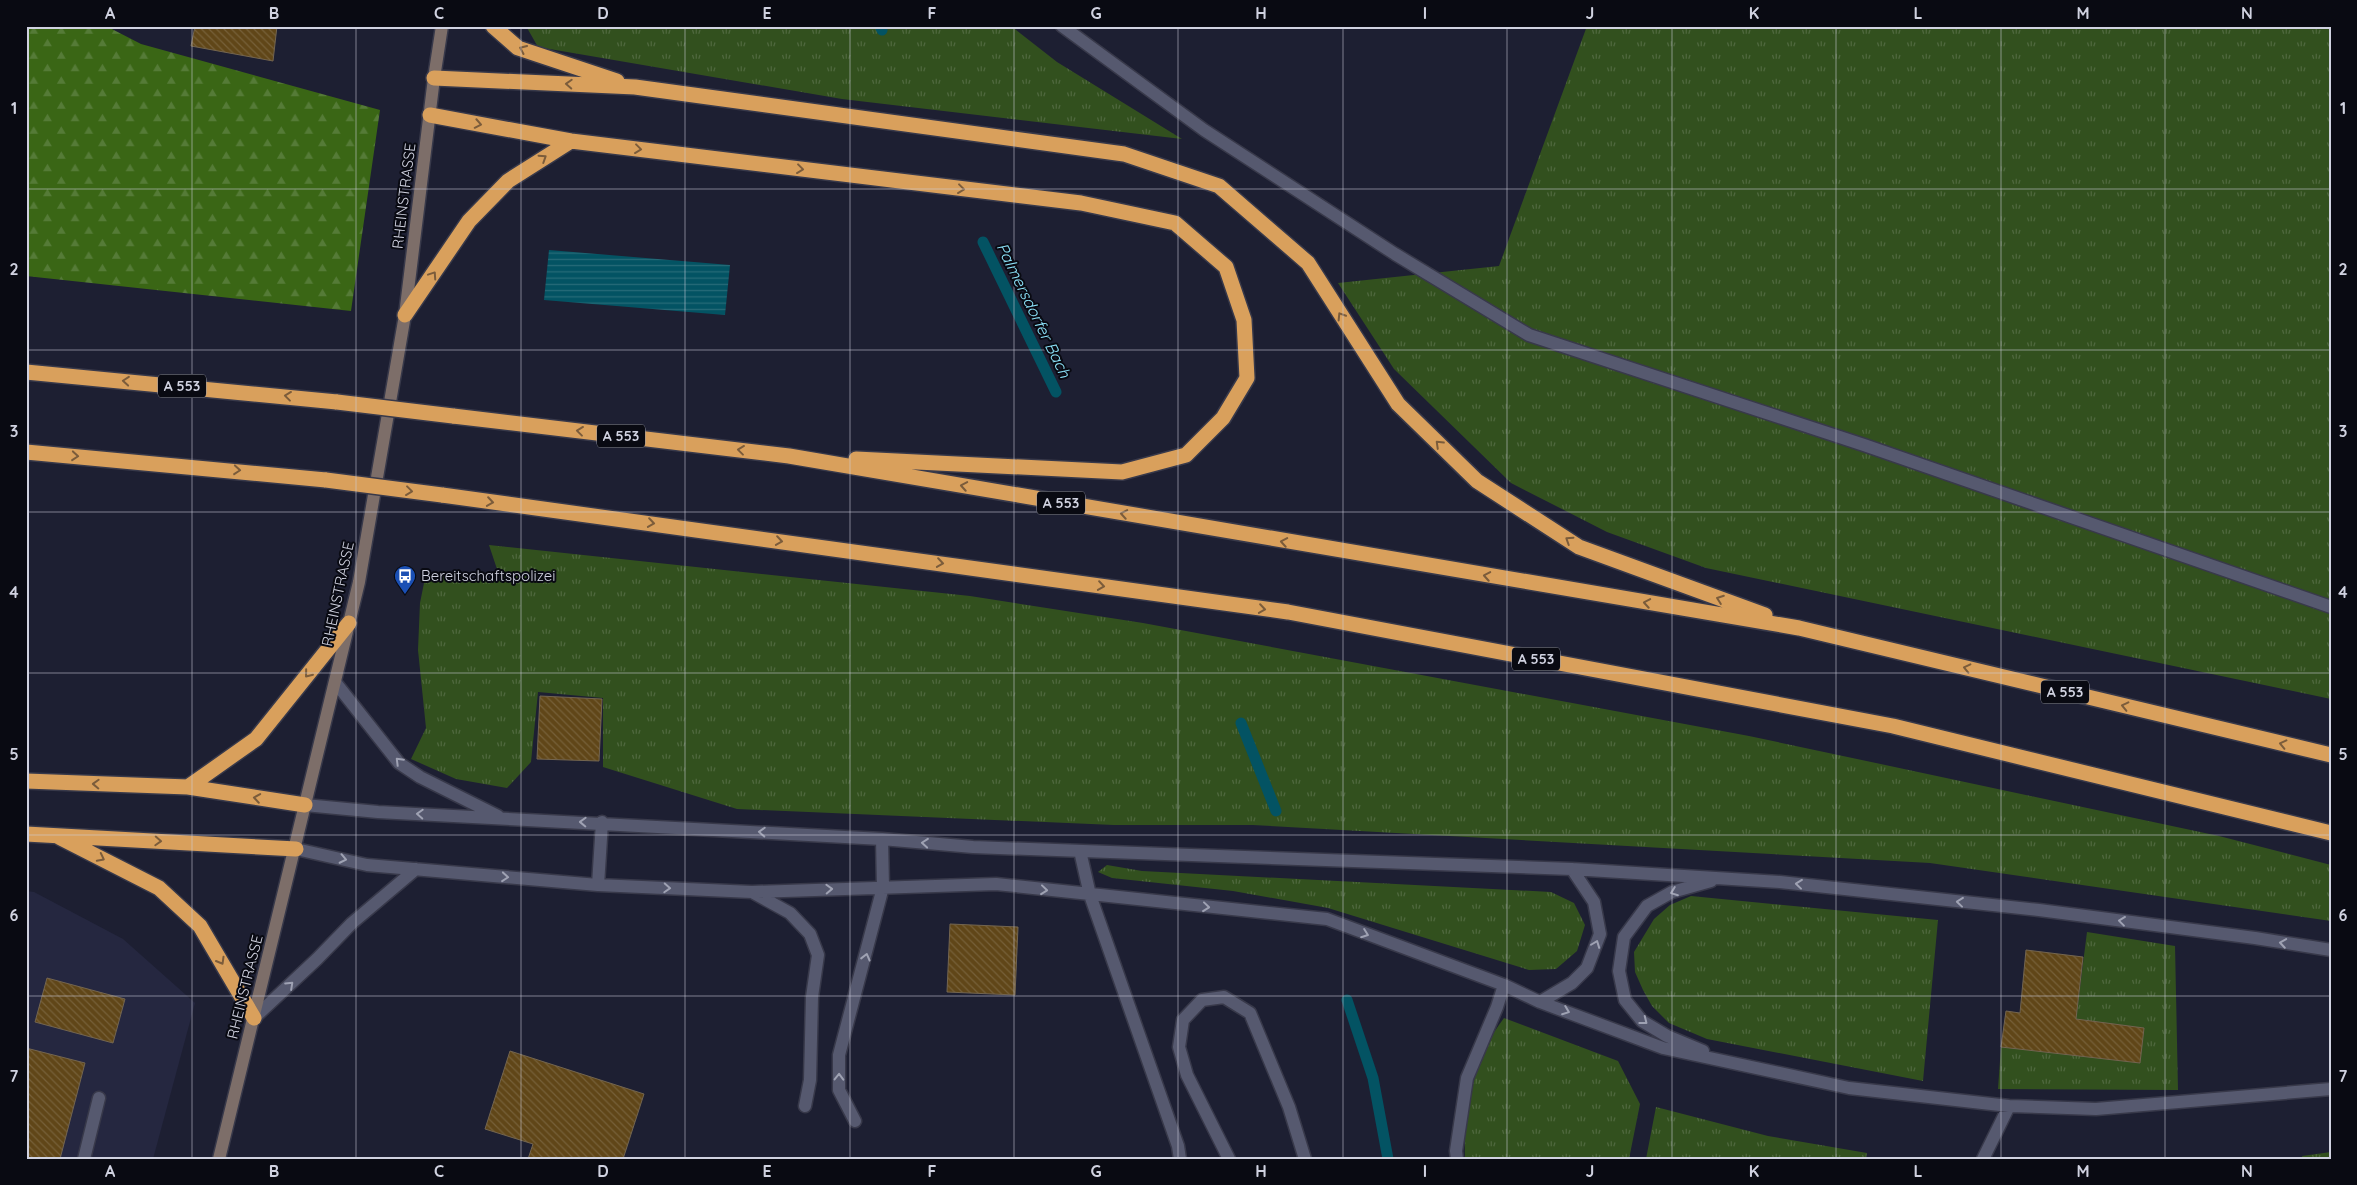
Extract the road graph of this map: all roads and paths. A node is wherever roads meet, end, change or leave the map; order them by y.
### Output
1 (442, 26) edge
2 (493, 26) edge
3 (1062, 26) edge
4 (434, 78) junction
5 (635, 87) junction
6 (430, 115) junction
7 (571, 141) junction
8 (405, 315) junction
9 (26, 372) edge
10 (26, 452) edge
11 (789, 456) junction
12 (2331, 607) edge
13 (349, 623) junction
14 (1799, 628) junction
15 (335, 682) junction
16 (2331, 755) edge
17 (26, 781) edge
18 (188, 788) junction
19 (306, 805) junction
20 (502, 819) junction
21 (602, 822) junction
22 (26, 834) edge
23 (2331, 834) edge
24 (57, 836) junction
25 (882, 839) junction
26 (296, 849) junction
27 (1080, 851) junction
28 (416, 869) junction
29 (1572, 869) junction
30 (1720, 878) junction
31 (598, 884) junction
32 (884, 887) junction
33 (752, 892) junction
34 (1090, 895) junction
35 (2331, 950) edge
36 (1504, 985) junction
37 (1540, 1002) junction
38 (254, 1018) junction
39 (1736, 1064) junction
40 (2331, 1089) edge
41 (99, 1098) dead end
42 (805, 1106) dead end
43 (2009, 1106) junction
44 (855, 1121) dead end
45 (84, 1159) edge
46 (219, 1159) edge
47 (1180, 1159) edge
48 (1229, 1159) edge
49 (1304, 1159) edge
50 (1457, 1159) edge
51 (1983, 1159) edge

1 - 4 main road, RHEINSTRASSE
5 -> 2 highway
3 - 12 street
5 -> 4 highway
4 - 6 main road, RHEINSTRASSE
14 -> 5 highway
6 -> 7 highway
6 - 8 main road, RHEINSTRASSE
8 -> 7 highway
7 -> 11 highway
8 - 13 main road, RHEINSTRASSE
11 -> 9 highway, A 553, bridge
10 -> 23 highway, A 553, bridge
14 -> 11 highway, A 553
13 - 15 main road, RHEINSTRASSE
13 -> 18 highway
16 -> 14 highway, A 553
15 - 19 main road, RHEINSTRASSE
20 -> 15 street
18 -> 17 highway
19 -> 18 highway
20 -> 19 street
19 - 26 main road, RHEINSTRASSE
21 -> 20 street
25 -> 21 street
21 - 31 street
22 - 24 highway
24 -> 26 highway
24 -> 38 highway
27 -> 25 street
25 - 32 street
26 -> 28 street
26 - 38 main road, RHEINSTRASSE
27 - 29 street
27 - 34 street
28 -> 31 street
38 -> 28 street
29 - 30 street
37 -> 29 street
35 -> 30 street
30 -> 39 street
31 -> 33 street
33 -> 32 street
32 -> 34 street
44 -> 32 street
33 - 42 street
34 -> 36 street
34 - 47 street
36 - 37 street
36 - 50 street
37 -> 39 street
38 - 46 main road, RHEINSTRASSE
39 - 43 street
40 - 43 street
41 - 45 street
43 - 51 street
48 - 49 street

